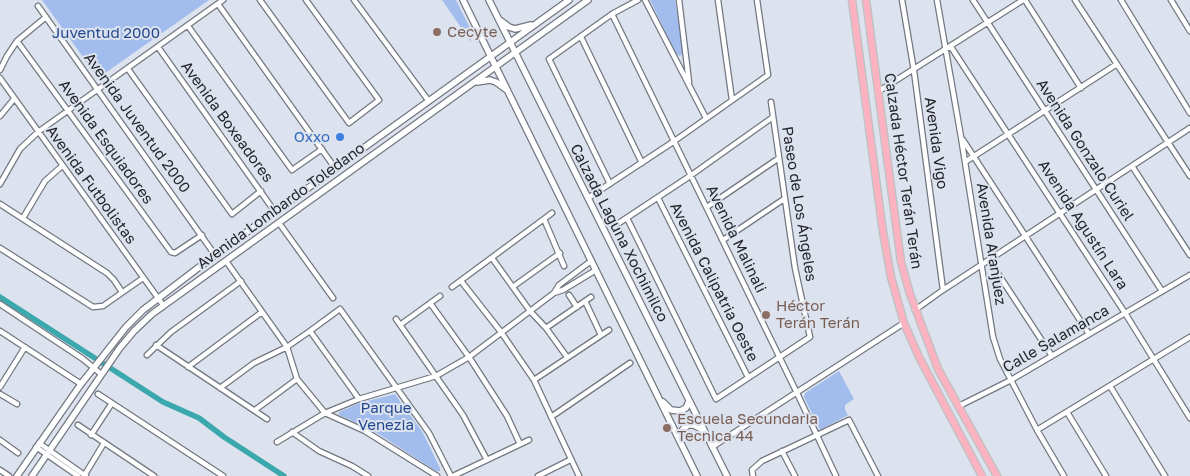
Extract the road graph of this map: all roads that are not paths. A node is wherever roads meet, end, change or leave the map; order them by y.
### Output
1 (223, 0) edge
2 (260, 0) edge
3 (306, 0) edge
4 (354, 0) edge
5 (464, 0) edge
6 (489, 0) edge
7 (569, 0) edge
8 (588, 0) edge
9 (638, 0) edge
10 (645, 0) edge
11 (679, 0) edge
12 (718, 0) edge
13 (757, 0) edge
14 (852, 0) edge
15 (866, 0) edge
16 (902, 0) edge
17 (937, 0) edge
18 (972, 0) edge
19 (1024, 0) edge
20 (1075, 0) edge
21 (1121, 0) edge
22 (1171, 0) edge
23 (218, 4) junction
24 (38, 6) dead end
25 (612, 14) junction
26 (46, 17) junction
27 (498, 19) junction
28 (538, 22) junction
29 (987, 22) junction
30 (188, 26) junction
31 (1190, 31) edge
32 (581, 37) junction
33 (18, 41) junction
34 (510, 42) junction
35 (951, 46) junction
36 (158, 47) junction
37 (945, 50) junction
38 (515, 52) junction
39 (491, 56) junction
40 (1117, 64) junction
41 (496, 66) junction
42 (128, 69) junction
43 (0, 70) edge
44 (914, 70) junction
45 (0, 78) edge
46 (473, 83) junction
47 (690, 86) junction
48 (1081, 88) junction
49 (98, 90) junction
50 (879, 91) junction
51 (510, 93) junction
52 (14, 99) junction
53 (428, 100) junction
54 (732, 100) junction
55 (772, 102) dead end
56 (68, 111) junction
57 (1045, 111) junction
58 (1190, 114) edge
59 (0, 116) edge
60 (773, 117) junction
61 (706, 118) junction
62 (1190, 128) edge
63 (38, 132) junction
64 (1009, 134) junction
65 (961, 137) junction
66 (673, 142) junction
67 (1168, 142) junction
68 (322, 149) junction
69 (974, 157) junction
70 (779, 158) junction
71 (965, 162) junction
72 (642, 163) junction
73 (62, 166) junction
74 (1132, 166) junction
75 (334, 170) junction
76 (690, 176) junction
77 (1190, 176) edge
78 (0, 184) edge
79 (610, 184) junction
80 (1096, 189) junction
81 (261, 191) junction
82 (316, 196) junction
83 (588, 198) junction
84 (658, 198) junction
85 (784, 199) junction
86 (291, 201) junction
87 (0, 204) edge
88 (706, 207) junction
89 (275, 212) junction
90 (552, 213) dead end
91 (1061, 213) junction
92 (23, 218) junction
93 (627, 218) junction
94 (544, 219) junction
95 (278, 223) junction
96 (619, 223) dead end
97 (202, 235) junction
98 (1025, 236) junction
99 (722, 240) junction
100 (0, 248) edge
101 (560, 252) junction
102 (215, 255) junction
103 (1190, 255) edge
104 (492, 258) junction
105 (989, 260) junction
106 (226, 261) junction
107 (591, 261) junction
108 (564, 266) dead end
109 (981, 266) junction
110 (596, 270) junction
111 (1190, 275) edge
112 (143, 278) junction
113 (241, 281) junction
114 (460, 281) junction
115 (514, 286) junction
116 (452, 287) dead end
117 (943, 290) junction
118 (1162, 291) junction
119 (122, 292) junction
120 (554, 293) junction
121 (569, 295) dead end
122 (440, 296) dead end
123 (591, 297) dead end
124 (157, 298) junction
125 (333, 298) dead end
126 (585, 301) junction
127 (430, 303) junction
128 (0, 304) edge
129 (163, 305) junction
130 (577, 307) junction
131 (915, 310) junction
132 (530, 311) junction
133 (262, 312) junction
134 (1125, 313) junction
135 (396, 319) dead end
136 (904, 323) junction
137 (400, 325) junction
138 (546, 328) junction
139 (609, 330) dead end
140 (0, 331) edge
141 (310, 331) junction
142 (501, 332) junction
143 (1089, 334) junction
144 (601, 335) junction
145 (1190, 337) edge
146 (156, 346) junction
147 (287, 346) junction
148 (26, 347) junction
149 (147, 355) dead end
150 (779, 356) junction
151 (1052, 356) junction
152 (469, 357) junction
153 (567, 357) junction
154 (1153, 359) junction
155 (630, 363) dead end
156 (95, 366) junction
157 (188, 367) junction
158 (102, 372) junction
159 (436, 376) junction
160 (748, 377) junction
161 (297, 379) junction
162 (534, 380) junction
163 (1011, 380) junction
164 (81, 384) junction
165 (1110, 386) junction
166 (0, 387) edge
167 (220, 388) junction
168 (397, 388) junction
169 (797, 393) junction
170 (0, 394) edge
171 (98, 394) dead end
172 (359, 399) junction
173 (660, 399) junction
174 (689, 401) junction
175 (112, 403) junction
176 (17, 404) dead end
177 (959, 406) junction
178 (254, 410) junction
179 (1067, 412) junction
180 (325, 413) junction
181 (550, 416) junction
182 (266, 418) dead end
183 (1190, 418) edge
184 (78, 425) dead end
185 (703, 430) junction
186 (1037, 430) junction
187 (292, 432) junction
188 (91, 435) junction
189 (816, 436) junction
190 (679, 438) junction
191 (0, 440) edge
192 (529, 440) dead end
193 (277, 442) dead end
194 (104, 444) junction
195 (520, 444) junction
196 (38, 445) junction
197 (712, 447) junction
198 (782, 451) junction
199 (18, 453) dead end
200 (48, 453) junction
201 (65, 460) junction
202 (487, 460) junction
203 (570, 460) junction
204 (62, 466) junction
205 (0, 470) edge
206 (85, 475) edge
207 (9, 476) edge
208 (17, 476) edge
209 (32, 476) edge
210 (78, 476) edge
211 (154, 476) edge
212 (223, 476) edge
213 (368, 476) edge
214 (437, 476) edge
215 (452, 476) edge
216 (538, 476) edge
217 (579, 476) edge
218 (697, 476) edge
219 (727, 476) edge
220 (753, 476) edge
221 (795, 476) edge
222 (836, 476) edge
223 (878, 476) edge
224 (982, 476) edge
225 (996, 476) edge
226 (1064, 476) edge
227 (1106, 476) edge
228 (1165, 476) edge

1 - 23 street
2 - 3 street
4 - 53 street
5 - 39 main road
6 - 27 main road, Calzada Laguna Xochimilco
7 - 28 main road, Avenida Lombardo Toledano
8 - 38 main road, Avenida Lombardo Toledano
9 - 25 street
10 - 47 street
11 - 47 street
12 - 54 street
13 - 54 street
14 - 136 main road, Calzada Héctor Terán Terán
15 - 50 main road, Calzada Héctor Terán Terán
16 - 44 street, Avenida Vigo
17 - 37 street, Avenida Aranjuez
18 - 29 street, Avenida Gonzalo Curiel
19 - 29 street
19 - 48 street
20 - 40 street
21 - 58 street
22 - 31 street
23 - 30 street
23 - 68 street
24 - 26 street, Avenida Juventud 2000
25 - 32 street
25 - 66 street, Avenida Malinali
26 - 33 street
26 - 49 street, Avenida Juventud 2000
27 - 28 main road
27 - 34 main road, Calzada Laguna Xochimilco
28 - 34 main road, Avenida Lombardo Toledano
29 - 35 street
29 - 57 street, Avenida Gonzalo Curiel
30 - 36 street
30 - 68 street
32 - 72 street
32 - 79 street
33 - 43 street
33 - 56 street, Avenida Esquiadores
34 - 38 main road, Calzada Laguna Xochimilco
34 - 39 main road, Avenida Lombardo Toledano
35 - 37 street
35 - 64 street, Avenida Agustín Lara
36 - 42 street
36 - 81 street, Avenida Boxeadores
37 - 44 street
37 - 65 street, Avenida Aranjuez
38 - 41 main road, Avenida Lombardo Toledano
38 - 83 main road, Calzada Laguna Xochimilco
39 - 41 main road
39 - 53 main road, Avenida Lombardo Toledano
40 - 48 street
40 - 67 street
41 - 46 main road, Avenida Lombardo Toledano
41 - 51 main road
42 - 49 street
42 - 81 street
44 - 50 street
44 - 117 street, Avenida Vigo
45 - 52 street, Avenida Futbolistas
46 - 51 main road
46 - 82 main road, Avenida Lombardo Toledano
47 - 61 street
48 - 57 street
49 - 56 street
49 - 97 street, Avenida Juventud 2000
50 - 131 main road, Calzada Héctor Terán Terán
51 - 107 main road
52 - 59 street
52 - 63 street, Avenida Futbolistas
53 - 75 main road, Avenida Lombardo Toledano
54 - 61 street
55 - 60 street
56 - 63 street
56 - 97 street, Avenida Esquiadores
57 - 64 street
57 - 80 street, Avenida Gonzalo Curiel
60 - 70 street, Paseo de Los Ángeles
60 - 76 street, Paseo de Los Ángeles
61 - 66 street
62 - 67 street
63 - 73 street, Avenida Futbolistas
63 - 78 street
64 - 69 street
64 - 91 street, Avenida Agustín Lara
65 - 69 street
65 - 71 street, Avenida Aranjuez
66 - 72 street
66 - 76 street, Avenida Malinali
67 - 74 street
67 - 77 street
68 - 75 street
69 - 71 street
69 - 98 street
70 - 85 street, Paseo de Los Ángeles
70 - 88 street
71 - 109 street, Avenida Aranjuez
72 - 79 street
73 - 92 street
73 - 112 street, Avenida Futbolistas
74 - 80 street
74 - 103 street
75 - 82 main road
75 - 86 main road, Avenida Lombardo Toledano
76 - 84 street, Paseo de Los Ángeles
76 - 88 street, Avenida Malinali
79 - 83 street
80 - 91 street
80 - 118 street, Avenida Gonzalo Curiel
81 - 89 street, Avenida Boxeadores
82 - 95 main road, Avenida Lombardo Toledano
83 - 174 main road, Calzada Laguna Xochimilco
84 - 93 street, Paseo de Los Ángeles
84 - 160 street, Avenida Calipatria Oeste
85 - 99 street
85 - 150 street, Paseo de Los Ángeles
86 - 89 main road, Avenida Lombardo Toledano
86 - 95 main road
87 - 92 street
88 - 99 street, Avenida Malinali
89 - 102 main road, Avenida Lombardo Toledano
90 - 94 street
91 - 98 street
91 - 134 street, Avenida Agustín Lara
92 - 119 street
93 - 96 street
93 - 160 street, Paseo de Los Ángeles
94 - 101 street
94 - 104 street
95 - 106 main road, Avenida Lombardo Toledano
95 - 125 street
97 - 102 street, Avenida Juventud 2000
98 - 105 street
98 - 143 street
99 - 150 street, Avenida Malinali
100 - 119 street
101 - 108 street
101 - 115 street
102 - 124 main road, Avenida Lombardo Toledano
104 - 114 street
104 - 115 street
105 - 109 street
105 - 151 street
106 - 113 street
106 - 129 main road, Avenida Lombardo Toledano
107 - 110 main road
107 - 120 street
109 - 117 street
109 - 163 street, Avenida Aranjuez
110 - 120 street
110 - 173 main road
111 - 118 street, Calle Salamanca
112 - 119 street
112 - 124 street, Avenida Futbolistas
113 - 133 street
113 - 146 street
114 - 116 street
114 - 142 street
115 - 132 street
117 - 131 street
118 - 134 street, Calle Salamanca
120 - 132 street
121 - 130 street
122 - 127 street
123 - 126 street
124 - 129 street, Avenida Futbolistas
124 - 156 main road, Avenida Lombardo Toledano
126 - 130 street
126 - 144 street
127 - 137 street
127 - 152 street
128 - 156 street
129 - 158 main road, Avenida Lombardo Toledano
130 - 138 street
131 - 177 main road, Calzada Héctor Terán Terán
132 - 138 street
132 - 142 street
133 - 147 street
133 - 157 street
134 - 143 street, Calle Salamanca
134 - 154 street, Avenida Agustín Lara
135 - 137 street
136 - 169 street
136 - 224 main road, Calzada Héctor Terán Terán
137 - 159 street
138 - 153 street
139 - 144 street
140 - 148 street
141 - 147 street
141 - 168 street
141 - 172 street
142 - 152 street
142 - 162 street
143 - 151 street, Calle Salamanca
144 - 153 street
145 - 154 street
146 - 149 street
146 - 157 street
147 - 161 street
147 - 167 street
148 - 164 street
148 - 166 street
150 - 160 street, Paseo de Los Ángeles
150 - 169 street, Avenida Malinali
151 - 163 street, Calle Salamanca
152 - 159 street
152 - 195 street
153 - 162 street
154 - 165 street
154 - 183 street, Avenida Agustín Lara
155 - 181 street
156 - 158 street
156 - 164 main road, Avenida Lombardo Toledano
157 - 167 street
158 - 200 main road, Avenida Lombardo Toledano
159 - 168 street
159 - 202 street
161 - 178 street
161 - 180 street
162 - 181 street
163 - 177 street, Calle Salamanca
163 - 186 street, Avenida Aranjuez
164 - 196 main road, Avenida Lombardo Toledano
165 - 179 street
165 - 228 street
167 - 178 street
168 - 172 street
168 - 215 street
169 - 189 street, Avenida Malinali
169 - 197 street
170 - 176 street
171 - 175 street
172 - 180 street
173 - 174 main road
173 - 190 main road
174 - 185 main road, Calzada Laguna Xochimilco
175 - 188 street
175 - 212 street
177 - 225 main road, Calzada Héctor Terán Terán
178 - 182 street
179 - 186 street
179 - 227 street
180 - 187 street
180 - 214 street
181 - 203 street
184 - 188 street
185 - 190 main road
185 - 197 main road, Calzada Laguna Xochimilco
186 - 226 street, Avenida Aranjuez
187 - 193 street
187 - 213 street
188 - 194 street
189 - 198 street
189 - 222 street, Avenida Malinali
189 - 223 street
190 - 218 main road
191 - 199 street
192 - 195 street
194 - 206 street
194 - 211 street
195 - 202 street
196 - 200 street
196 - 208 main road, Avenida Lombardo Toledano
197 - 219 main road, Calzada Laguna Xochimilco
198 - 220 street
198 - 221 street
200 - 201 street
200 - 204 street
200 - 209 main road, Avenida Lombardo Toledano
201 - 204 street
201 - 206 street
202 - 215 street
203 - 216 street
203 - 217 street
204 - 210 street
205 - 207 street

